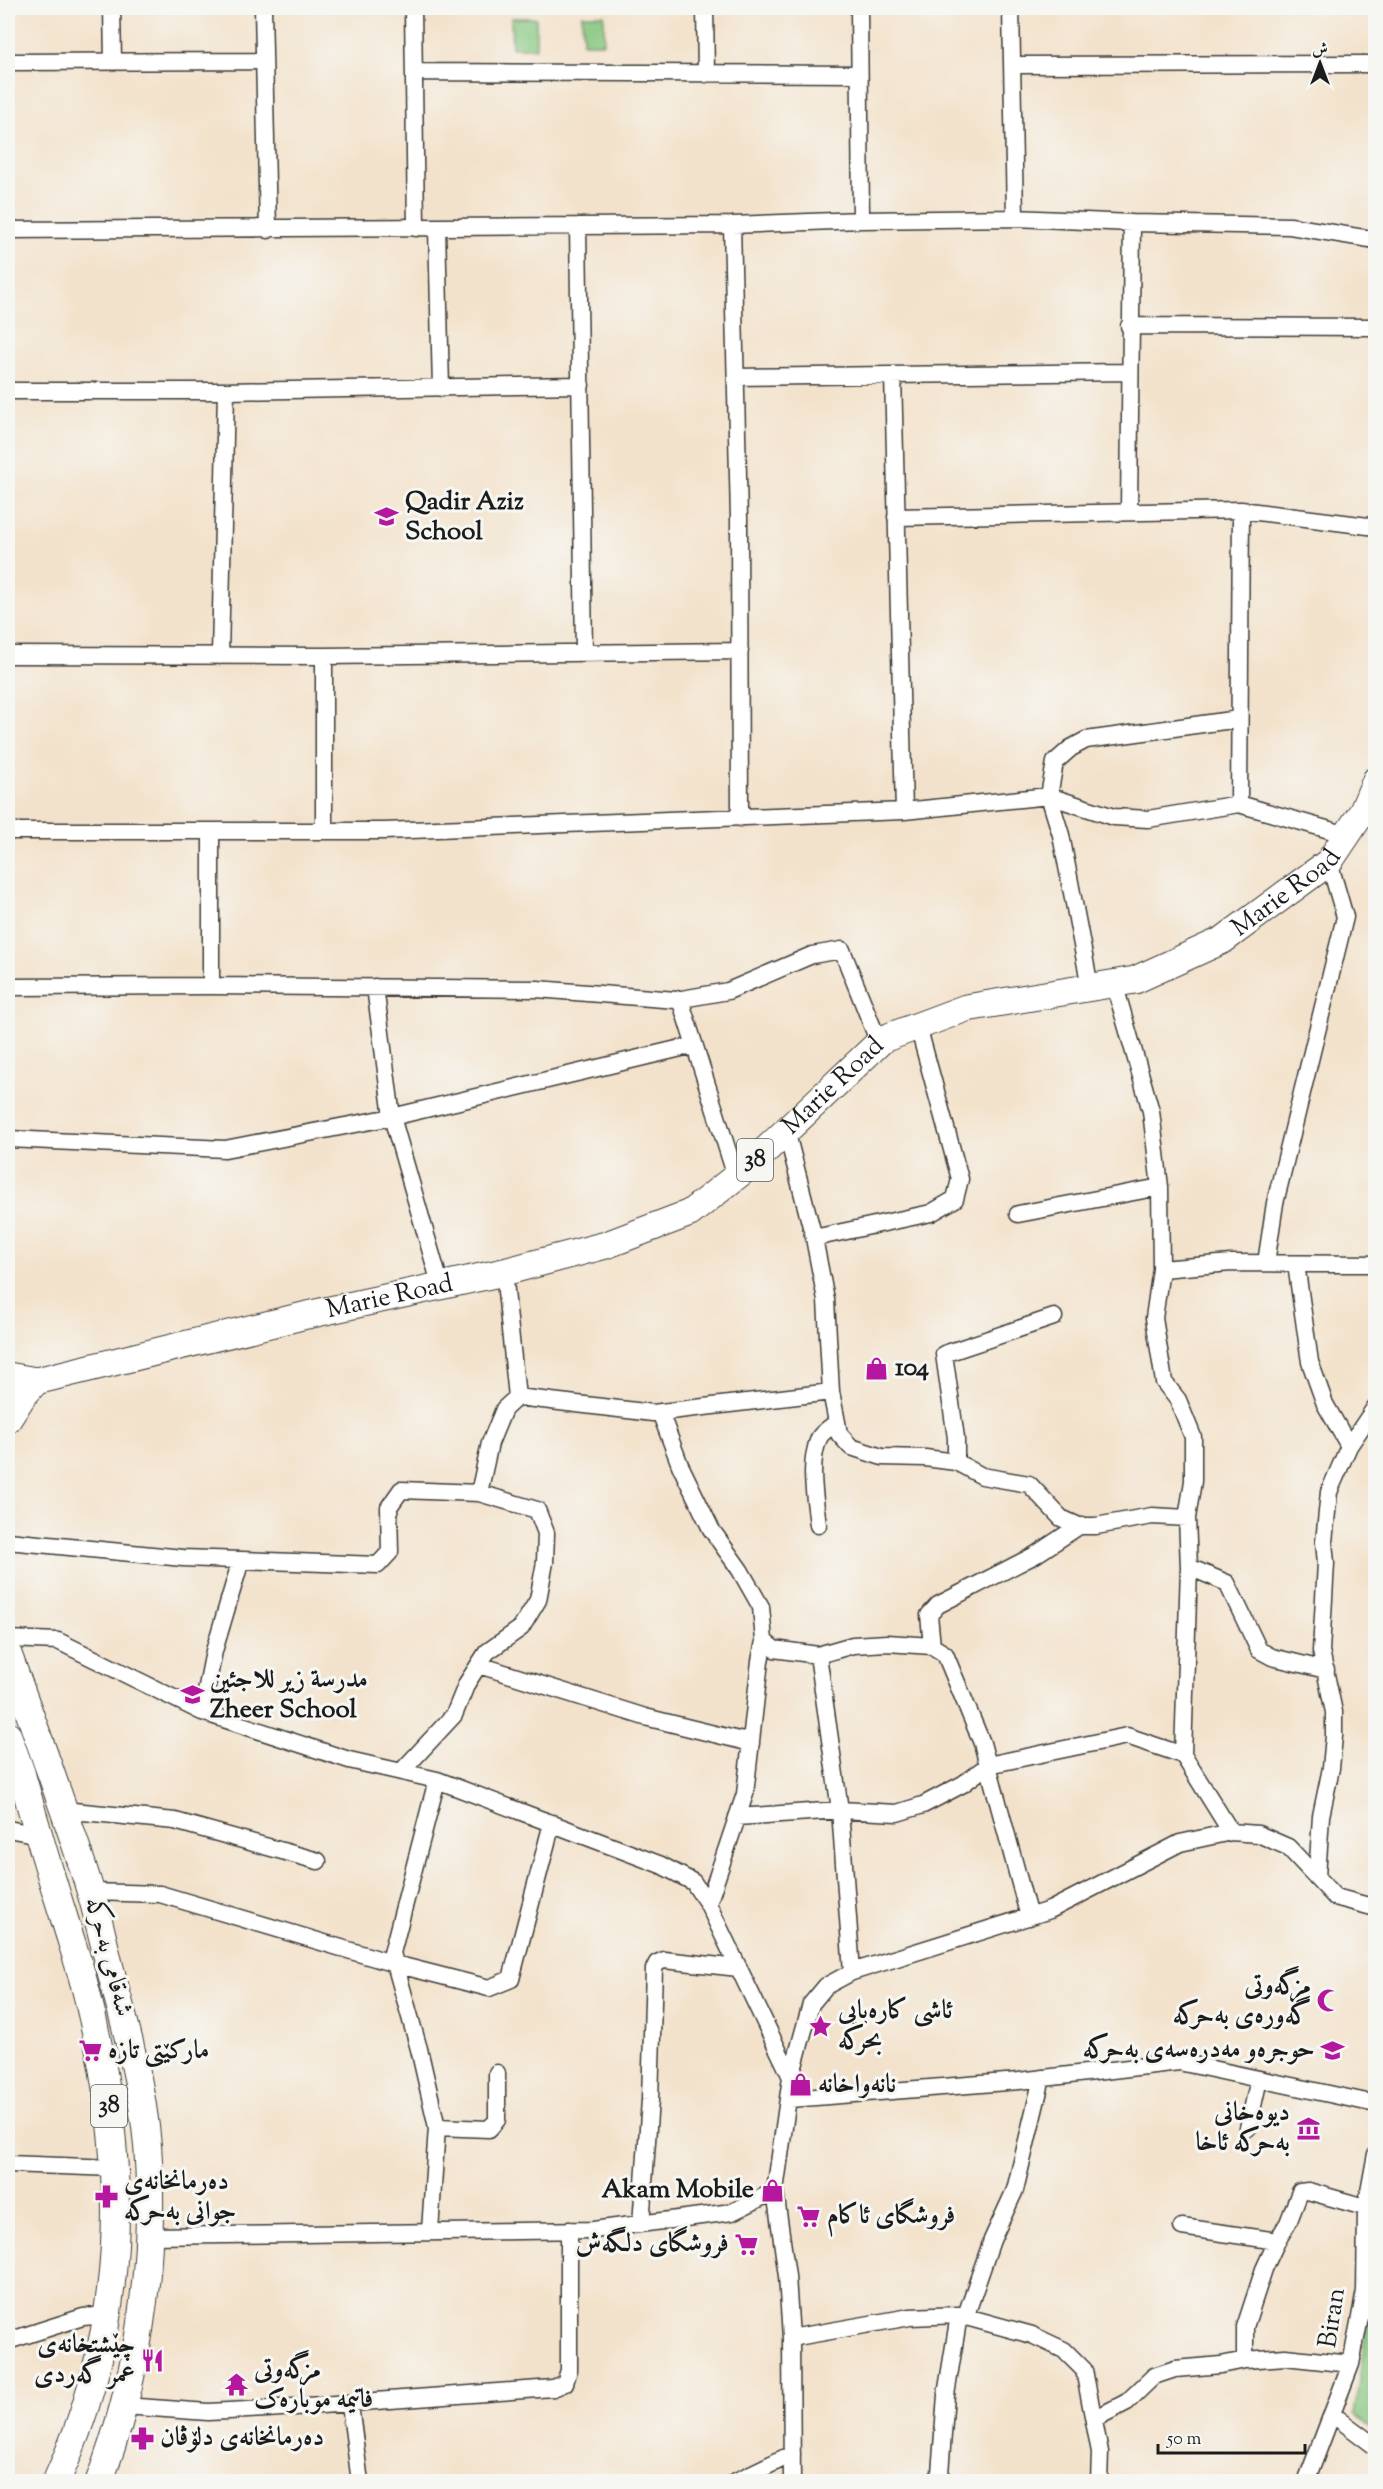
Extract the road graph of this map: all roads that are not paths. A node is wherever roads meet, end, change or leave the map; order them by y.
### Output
1 (112, 8) edge
2 (263, 8) edge
3 (413, 8) edge
4 (705, 8) edge
5 (859, 8) edge
6 (1011, 8) edge
7 (113, 61) junction
8 (264, 61) junction
9 (8, 62) edge
10 (1376, 64) edge
11 (1012, 65) junction
12 (414, 72) junction
13 (706, 74) junction
14 (859, 74) junction
15 (1015, 218) junction
16 (861, 220) junction
17 (1132, 223) junction
18 (732, 225) junction
19 (578, 226) junction
20 (416, 228) junction
21 (437, 228) junction
22 (8, 230) edge
23 (268, 230) junction
24 (1376, 240) edge
25 (1129, 326) junction
26 (1376, 327) edge
27 (1129, 372) junction
28 (893, 375) junction
29 (736, 377) junction
30 (581, 386) junction
31 (441, 388) junction
32 (8, 391) edge
33 (226, 391) junction
34 (1241, 510) junction
35 (1129, 511) junction
36 (896, 517) junction
37 (1376, 527) edge
38 (740, 651) junction
39 (584, 652) junction
40 (8, 655) edge
41 (220, 656) junction
42 (324, 656) junction
43 (1239, 719) junction
44 (1376, 780) edge
45 (1049, 796) junction
46 (1239, 804) junction
47 (904, 811) junction
48 (1369, 812) edge
49 (740, 818) junction
50 (8, 831) edge
51 (212, 831) junction
52 (324, 831) junction
53 (1347, 835) junction
54 (1329, 862) junction
55 (1102, 985) junction
56 (212, 986) junction
57 (8, 987) edge
58 (375, 987) junction
59 (680, 999) junction
60 (918, 1026) junction
61 (879, 1043) junction
62 (694, 1045) junction
63 (392, 1117) junction
64 (786, 1130) junction
65 (8, 1139) edge
66 (736, 1177) junction
67 (1160, 1187) junction
68 (1018, 1214) dead end
69 (814, 1238) junction
70 (1266, 1263) junction
71 (1296, 1264) junction
72 (1376, 1264) edge
73 (1161, 1269) junction
74 (504, 1272) junction
75 (441, 1287) junction
76 (1054, 1317) dead end
77 (8, 1376) edge
78 (36, 1382) junction
79 (831, 1392) junction
80 (517, 1397) junction
81 (1376, 1406) edge
82 (660, 1412) junction
83 (8, 1419) edge
84 (837, 1422) junction
85 (1349, 1446) junction
86 (956, 1462) junction
87 (479, 1493) junction
88 (1187, 1518) junction
89 (818, 1525) dead end
90 (1079, 1526) junction
91 (8, 1541) edge
92 (241, 1560) junction
93 (1189, 1567) junction
94 (8, 1639) edge
95 (764, 1641) junction
96 (932, 1646) junction
97 (8, 1654) edge
98 (818, 1655) junction
99 (479, 1665) junction
100 (1326, 1670) junction
101 (202, 1712) junction
102 (8, 1736) edge
103 (751, 1743) junction
104 (1183, 1755) junction
105 (988, 1765) junction
106 (401, 1772) junction
107 (436, 1780) junction
108 (63, 1810) junction
109 (840, 1810) junction
110 (737, 1817) junction
111 (552, 1823) junction
112 (8, 1829) edge
113 (1232, 1832) junction
114 (39, 1835) junction
115 (318, 1861) dead end
116 (1317, 1878) junction
117 (91, 1892) junction
118 (708, 1904) junction
119 (1376, 1908) edge
120 (1029, 1917) junction
121 (395, 1964) junction
122 (739, 1968) junction
123 (852, 1972) junction
124 (116, 1991) junction
125 (89, 2000) junction
126 (497, 2073) dead end
127 (791, 2077) junction
128 (1042, 2078) junction
129 (1259, 2079) junction
130 (790, 2099) junction
131 (141, 2103) junction
132 (1376, 2104) edge
133 (109, 2105) junction
134 (437, 2127) junction
135 (1248, 2128) dead end
136 (1376, 2154) edge
137 (8, 2164) edge
138 (114, 2168) junction
139 (775, 2191) junction
140 (1371, 2209) edge
141 (640, 2224) junction
142 (1182, 2228) dead end
143 (569, 2230) junction
144 (430, 2231) junction
145 (149, 2236) junction
146 (1277, 2241) junction
147 (108, 2315) junction
148 (962, 2317) junction
149 (791, 2338) junction
150 (8, 2341) edge
151 (1245, 2360) junction
152 (1351, 2364) junction
153 (350, 2404) junction
154 (124, 2406) junction
155 (1332, 2414) junction
156 (1094, 2419) junction
157 (1376, 2447) edge
158 (792, 2454) junction
159 (56, 2481) edge
160 (99, 2481) edge
161 (360, 2481) edge
162 (734, 2481) edge
163 (792, 2481) edge
164 (935, 2481) edge
165 (1099, 2481) edge
166 (1306, 2481) edge

1 - 7 street
2 - 8 street
3 - 12 street
4 - 13 street
5 - 14 street
6 - 11 street
7 - 8 street
7 - 9 street
8 - 23 street
10 - 11 street
11 - 15 street
12 - 13 street
12 - 20 street
13 - 14 street
14 - 16 street
15 - 16 street
15 - 17 street
16 - 18 street
17 - 24 street
17 - 25 street
18 - 19 street
18 - 29 street
19 - 21 street
19 - 30 street
20 - 21 street
20 - 23 street
21 - 31 street
22 - 23 street
25 - 26 street
25 - 27 street
27 - 28 street
27 - 35 street
28 - 29 street
28 - 36 street
29 - 38 street
30 - 31 street
30 - 39 street
31 - 33 street
32 - 33 street
33 - 41 street
34 - 35 street
34 - 37 street
34 - 43 street
35 - 36 street
36 - 47 street
38 - 39 street
38 - 49 street
39 - 42 street
40 - 41 street
41 - 42 street
42 - 52 street
43 - 45 street
43 - 46 street
44 - 48 main road, Marie Road / 38
45 - 46 street
45 - 47 street
45 - 55 street
46 - 53 street
47 - 49 street
48 - 53 main road, Marie Road / 38
49 - 52 street
50 - 51 street
51 - 52 street
51 - 56 street
53 - 54 main road, Marie Road / 38
54 - 55 main road, Marie Road / 38
54 - 70 street
55 - 60 main road, Marie Road / 38
55 - 67 street
56 - 57 street
56 - 58 street
58 - 59 street
58 - 63 street
59 - 61 street
59 - 62 street
60 - 61 main road, Marie Road / 38
60 - 69 street
61 - 64 main road, Marie Road / 38
62 - 63 street
62 - 66 street
63 - 65 street
63 - 75 street
64 - 66 main road, Marie Road / 38
64 - 69 street
66 - 74 main road, Marie Road / 38
67 - 68 street
67 - 73 street
69 - 79 street
70 - 71 street
70 - 73 street
71 - 72 street
71 - 85 street
73 - 88 street
74 - 75 main road, Marie Road / 38
74 - 80 street
75 - 78 main road, Marie Road / 38
76 - 86 street
77 - 78 main road, 38
78 - 83 main road
79 - 82 street
79 - 84 street
80 - 82 street
80 - 87 street
81 - 85 street
82 - 95 street
84 - 86 street
84 - 89 street
85 - 100 street
86 - 90 street
87 - 92 street
87 - 99 street
88 - 90 street
88 - 93 street
90 - 96 street
91 - 92 street
92 - 101 street
93 - 100 street
93 - 104 street
94 - 101 street
95 - 98 street
95 - 103 street
96 - 98 street
96 - 105 street
97 - 108 main road, شەقامی بەحرکە / 38
98 - 109 street
99 - 103 street
99 - 106 street
100 - 116 street
101 - 106 street
102 - 114 main road, شەقامی بەحرکە / 38
103 - 110 street
104 - 105 street
104 - 113 street
105 - 109 street
105 - 120 street
106 - 107 street
107 - 111 street
107 - 121 street
108 - 115 street
108 - 117 main road, شەقامی بەحرکە / 38
109 - 110 street
109 - 123 street
110 - 118 street
111 - 118 street
111 - 121 street
112 - 114 street
113 - 116 street
113 - 120 street
114 - 125 main road, شەقامی بەحرکە / 38
116 - 119 street
117 - 121 street
117 - 124 main road, شەقامی بەحرکە / 38
118 - 122 street
120 - 123 street
121 - 134 street
122 - 127 street
122 - 141 street
123 - 127 street
124 - 125 main road
124 - 131 main road, شەقامی بەحرکە / 38
125 - 133 main road, شەقامی بەحرکە / 38
126 - 134 street
127 - 130 street
128 - 129 street
128 - 130 street
128 - 148 street
129 - 132 street
129 - 135 street
130 - 139 street
131 - 133 main road
131 - 145 main road, شەقامی بەحرکە / 38
133 - 138 main road, شەقامی بەحرکە / 38
134 - 144 street
136 - 140 street, Biran
137 - 138 street
138 - 147 main road, شەقامی بەحرکە / 38
139 - 141 street
139 - 149 street
140 - 146 street
140 - 152 street, Biran
141 - 143 street
142 - 146 street
143 - 144 street
143 - 153 street
144 - 145 street
145 - 154 main road, شەقامی بەحرکە / 38
146 - 151 street
147 - 150 street
147 - 159 main road, شەقامی بەحرکە / 38
148 - 149 street
148 - 156 street
148 - 164 street
149 - 158 street
151 - 152 street
151 - 156 street
152 - 155 street, Biran
153 - 154 street
153 - 161 street
154 - 160 main road, شەقامی بەحرکە / 38
155 - 157 street
155 - 166 street, Biran
156 - 165 street
158 - 162 street
158 - 163 street

